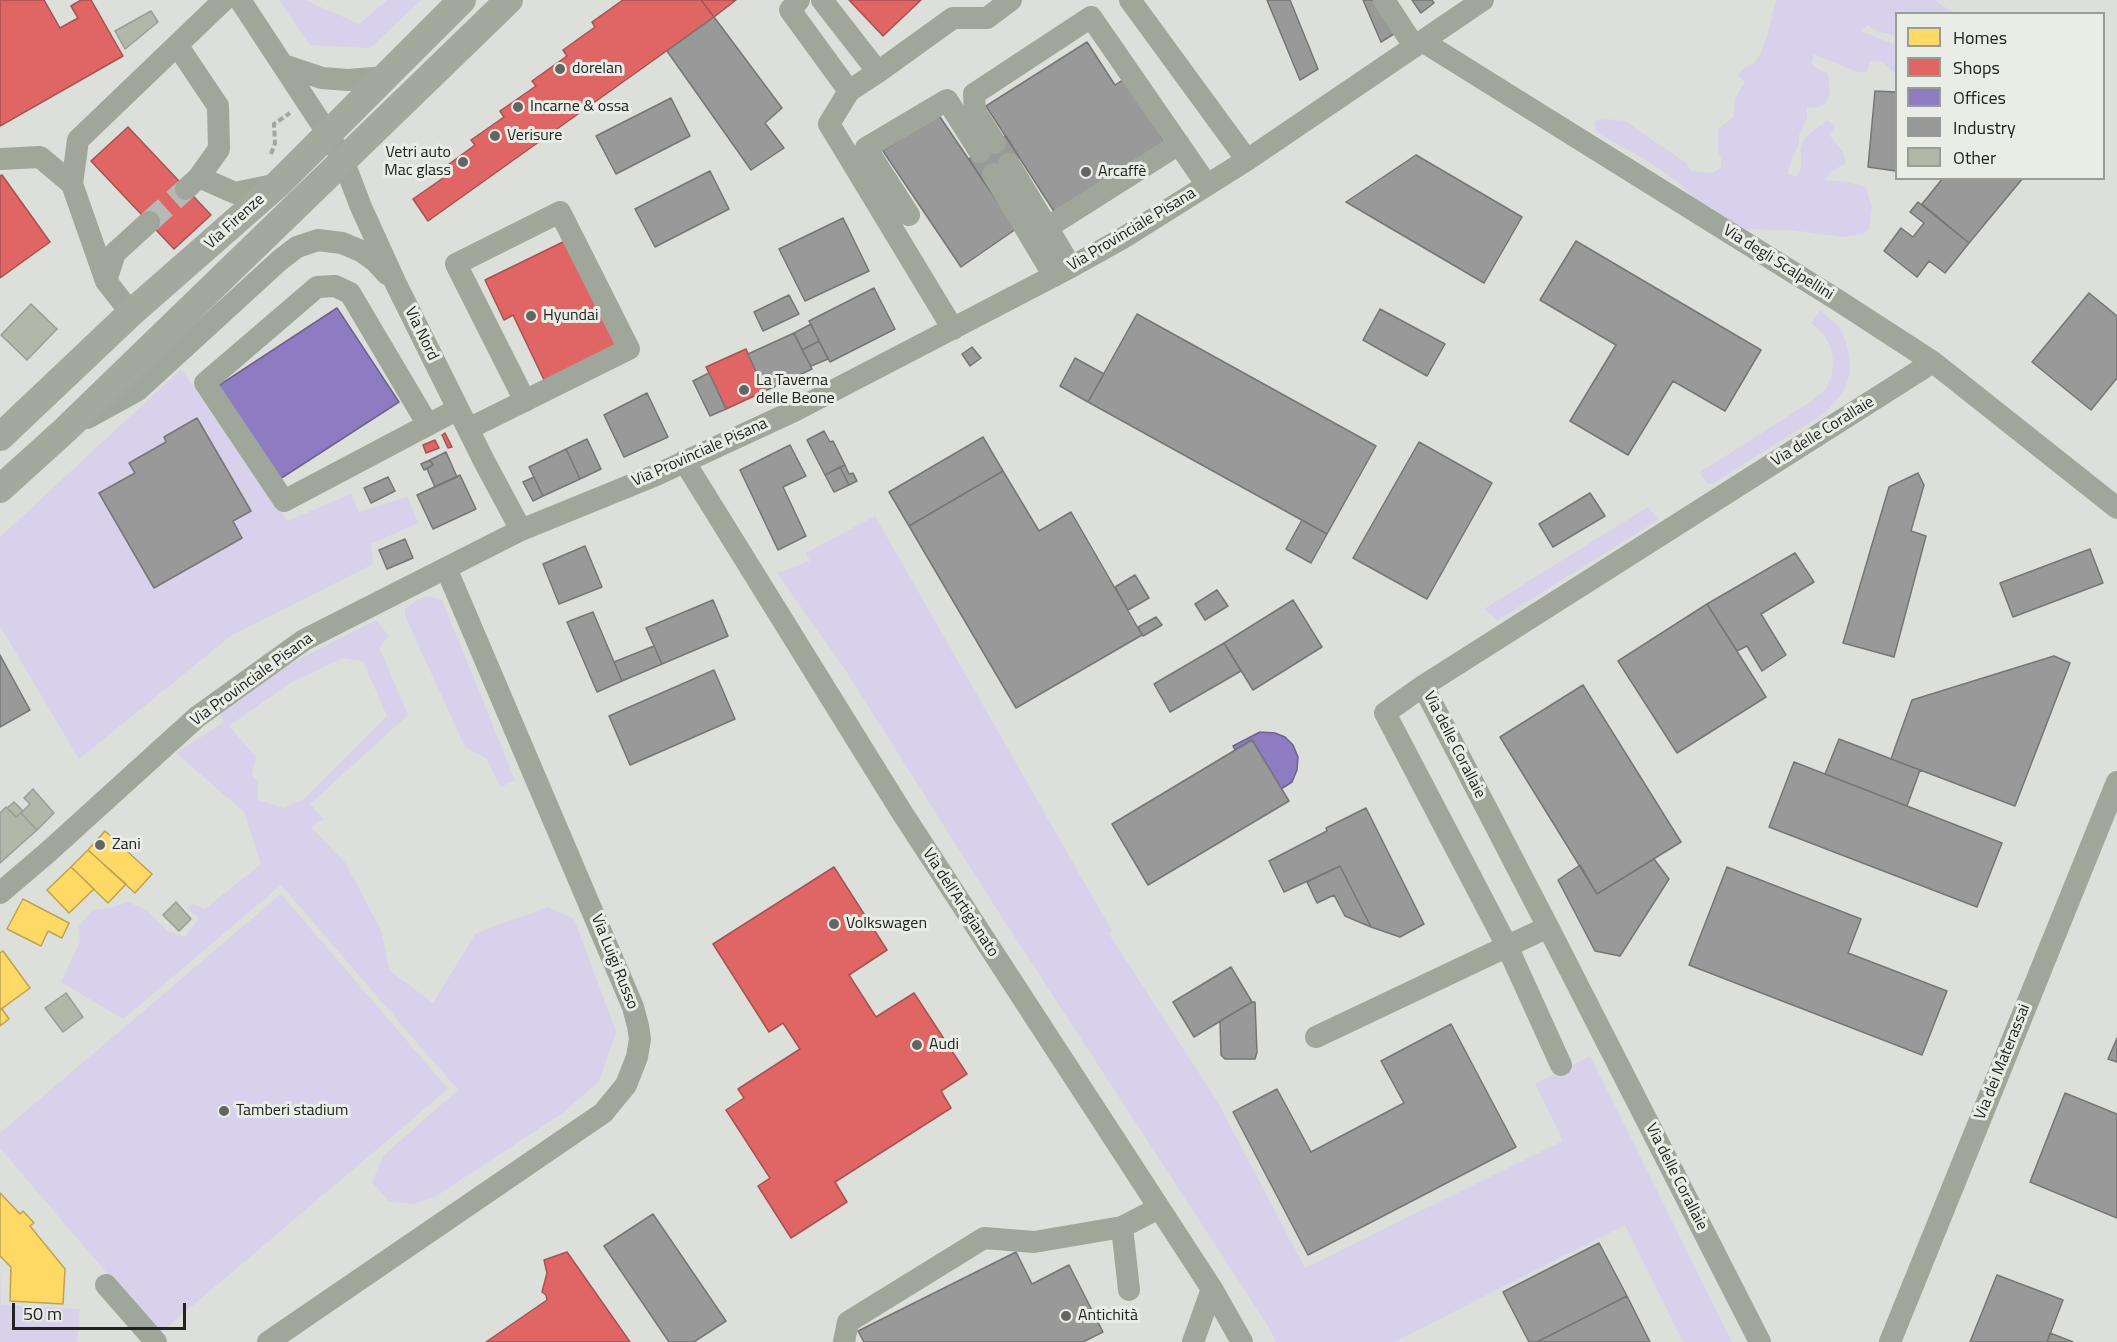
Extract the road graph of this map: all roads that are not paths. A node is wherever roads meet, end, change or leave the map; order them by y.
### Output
1 (224, 0) edge
2 (240, 0) edge
3 (462, 0) edge
4 (509, 0) edge
5 (799, 0) edge
6 (822, 0) edge
7 (1011, 0) edge
8 (1130, 0) edge
9 (1384, 0) edge
10 (1483, 0) edge
11 (1418, 44) junction
12 (177, 45) junction
13 (283, 65) junction
14 (879, 72) junction
15 (386, 77) junction
16 (849, 91) junction
17 (328, 134) junction
18 (1179, 144) junction
19 (0, 159) edge
20 (343, 160) junction
21 (1247, 160) junction
22 (273, 172) junction
23 (72, 184) junction
24 (1207, 185) junction
25 (909, 215) dead end
26 (149, 222) tunnel mouth
27 (1048, 227) junction
28 (1062, 271) junction
29 (106, 281) junction
30 (396, 284) junction
31 (131, 314) junction
32 (953, 329) junction
33 (1933, 362) junction
34 (525, 401) junction
35 (463, 419) junction
36 (432, 423) junction
37 (64, 431) junction
38 (0, 436) edge
39 (684, 461) junction
40 (0, 489) edge
41 (2117, 508) edge
42 (521, 530) junction
43 (446, 568) junction
44 (1423, 686) junction
45 (2117, 782) edge
46 (0, 892) edge
47 (1548, 927) junction
48 (1507, 946) junction
49 (1316, 1037) dead end
50 (1561, 1065) dead end
51 (1160, 1208) junction
52 (1122, 1227) junction
53 (106, 1285) dead end
54 (1212, 1289) junction
55 (1130, 1290) dead end
56 (151, 1341) edge
57 (268, 1342) edge
58 (844, 1342) edge
59 (1193, 1342) edge
60 (1242, 1342) edge
61 (1760, 1342) edge
62 (1890, 1342) edge

1 - 12 street
2 - 13 street, Via Nord
3 - 15 main road, Via Firenze
4 - 20 main road, Via Firenze
5 - 16 street
6 - 14 street
7 - 14 street
8 - 21 street
9 - 11 street
10 - 11 street, Via Provinciale Pisana
11 - 21 street, Via Provinciale Pisana
11 - 33 street, Via degli Scalpellini
12 - 22 street
12 - 23 street
13 - 15 street
13 - 17 street, Via Nord
14 - 16 street
15 - 17 main road, Via Firenze
16 - 32 street
17 - 20 street, Via Nord
17 - 22 main road, Via Firenze
18 - 24 street
18 - 25 street
18 - 27 street
19 - 23 street
20 - 30 street, Via Nord
20 - 37 main road, Via Firenze
21 - 24 street, Via Provinciale Pisana
22 - 31 main road, Via Firenze
23 - 29 street
24 - 28 street, Via Provinciale Pisana
26 - 29 street
27 - 28 street
27 - 28 street
28 - 32 street, Via Provinciale Pisana
29 - 31 street
30 - 35 street, Via Nord
30 - 37 street, Via Firenze
31 - 38 main road, Via Firenze
32 - 39 street, Via Provinciale Pisana
33 - 41 street, Via degli Scalpellini
33 - 44 street, Via delle Corallaie
34 - 34 street
34 - 35 street
35 - 36 street
35 - 42 street, Via Nord
36 - 36 street
37 - 40 main road, Via Firenze
39 - 42 street, Via Provinciale Pisana
39 - 51 street, Via dell'Artigianato
42 - 43 street, Via Provinciale Pisana
43 - 46 street, Via Provinciale Pisana
43 - 57 street, Via Luigi Russo
44 - 47 street, Via delle Corallaie
44 - 48 street
45 - 62 street, Via dei Materassai
47 - 48 street
47 - 61 street, Via delle Corallaie
48 - 49 street
48 - 50 street
51 - 52 street
51 - 54 street, Via dell'Artigianato
52 - 55 street
52 - 58 street
53 - 56 street
54 - 59 street
54 - 60 street, Via dell'Artigianato

